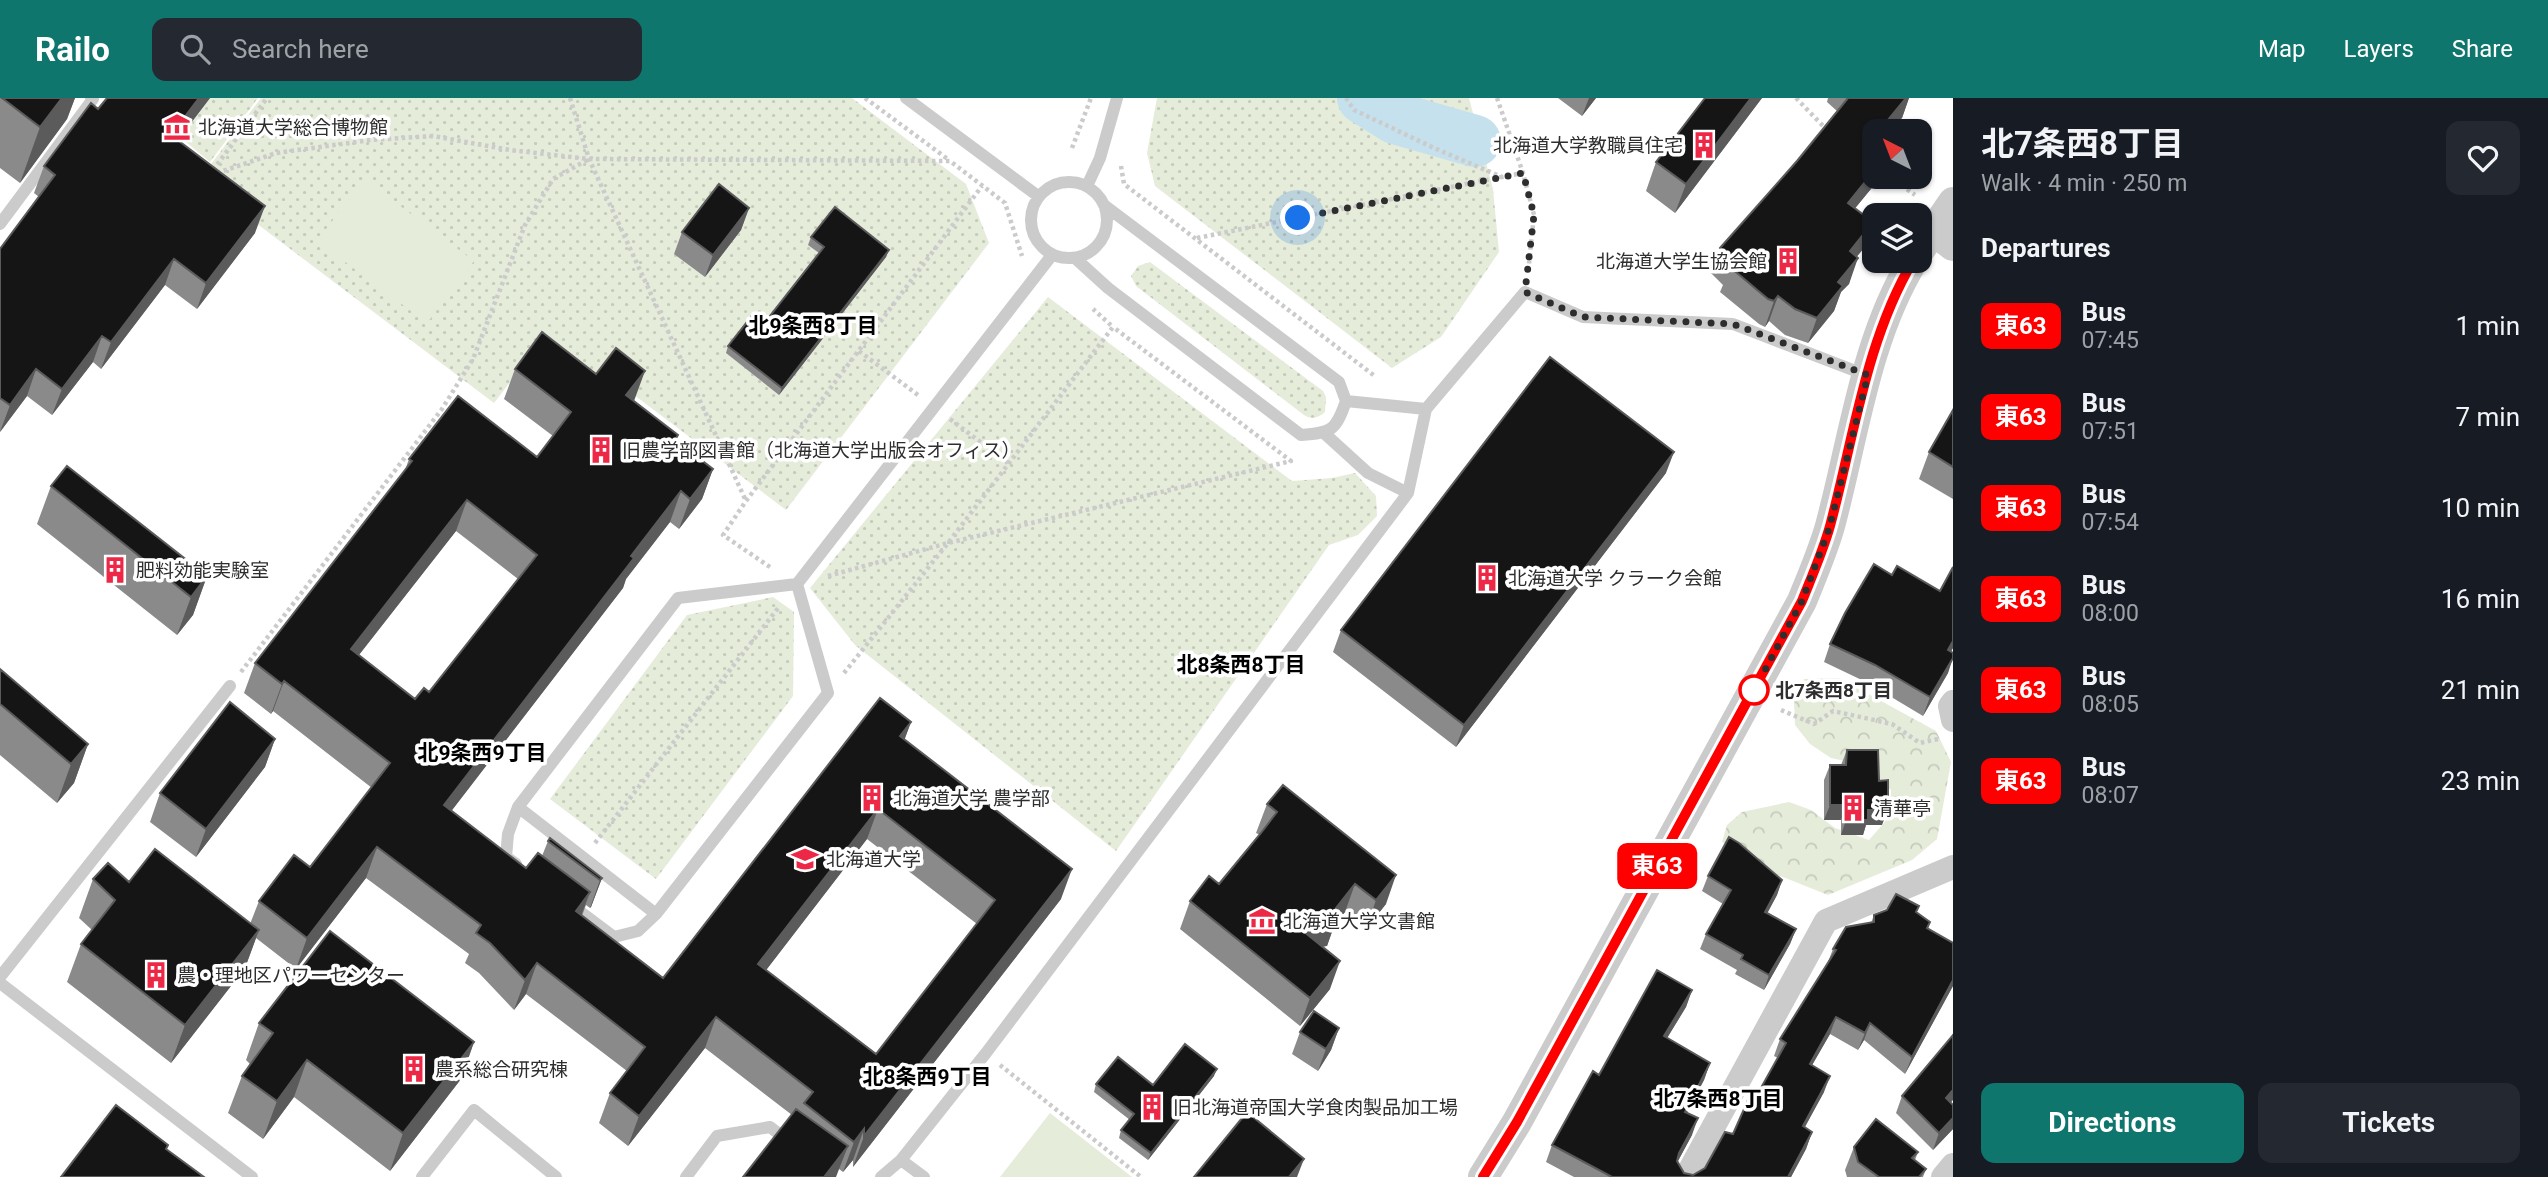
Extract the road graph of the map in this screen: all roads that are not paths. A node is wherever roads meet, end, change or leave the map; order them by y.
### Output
1 (91, 98) edge
2 (906, 98) edge
3 (1117, 98) edge
4 (1087, 186) junction
5 (1038, 196) junction
6 (1953, 202) edge
7 (1104, 205) junction
8 (0, 224) edge
9 (1935, 242) edge
10 (1052, 255) junction
11 (1075, 258) junction
12 (1906, 273) edge
13 (1868, 375) junction
14 (1346, 401) junction
15 (1426, 410) junction
16 (1324, 433) junction
17 (1408, 493) junction
18 (797, 584) junction
19 (230, 686) road end
20 (1953, 702) edge
21 (1947, 729) edge
22 (518, 807) junction
23 (1953, 867) edge
24 (528, 873) edge
25 (560, 897) edge
26 (656, 914) junction
27 (0, 977) edge
28 (0, 983) edge
29 (803, 1152) edge
30 (901, 1160) junction
31 (1953, 1164) edge
32 (252, 1177) edge
33 (422, 1177) edge
34 (556, 1177) edge
35 (686, 1177) edge
36 (881, 1177) edge
37 (901, 1177) edge
38 (923, 1177) edge
39 (1483, 1177) edge
40 (1686, 1177) edge
41 (1943, 1177) edge

1 - 8 lane
2 - 5 lane
3 - 4 lane
4 - 5 lane
4 - 7 lane
5 - 10 lane
6 - 9 street
7 - 11 lane
7 - 14 lane
10 - 11 lane
10 - 18 lane
11 - 16 lane
12 - 13 street
13 - 15 lane
13 - 39 street
14 - 15 lane
14 - 16 lane
15 - 17 lane
16 - 17 lane
17 - 30 lane
18 - 22 lane
18 - 26 lane
19 - 27 lane
20 - 21 street
22 - 24 lane
22 - 26 lane
23 - 40 street
25 - 26 lane
28 - 32 lane
29 - 35 lane
30 - 36 lane
30 - 37 lane
30 - 38 lane
31 - 41 street
33 - 34 lane

